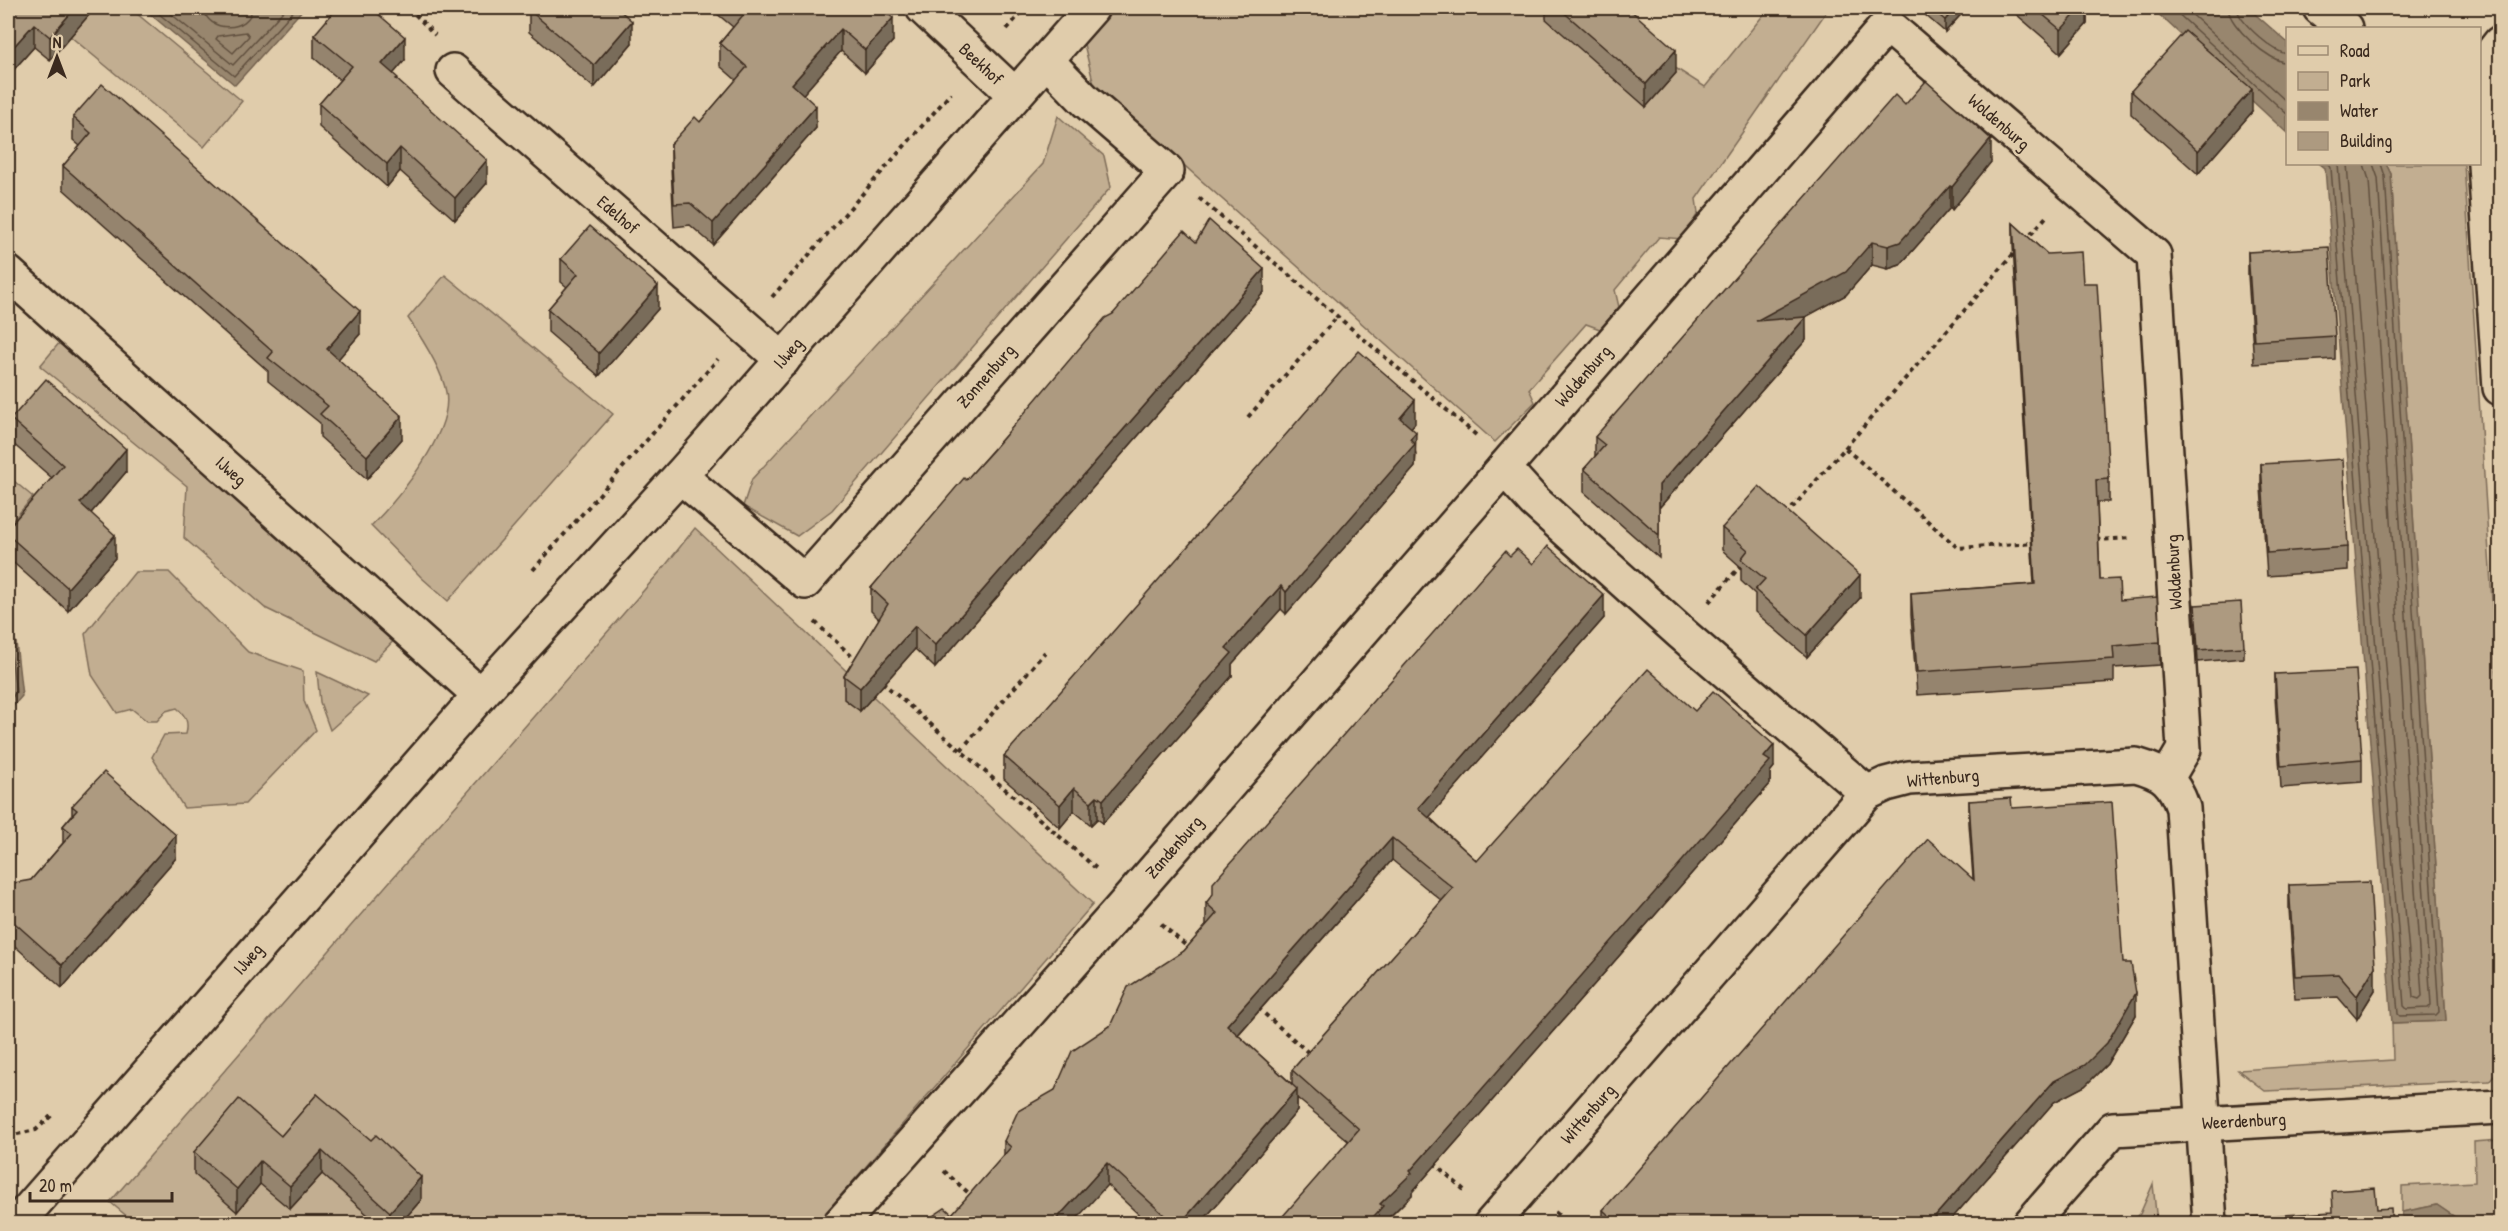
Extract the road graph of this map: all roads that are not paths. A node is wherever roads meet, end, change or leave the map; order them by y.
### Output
1 (923, 8) edge
2 (1092, 8) edge
3 (2320, 8) edge
4 (2343, 27) edge
5 (2500, 43) edge
6 (1046, 60) junction
7 (453, 71) dead end
8 (2481, 78) edge
9 (1014, 94) junction
10 (2481, 105) edge
11 (8, 273) edge
12 (783, 360) junction
13 (2500, 388) edge
14 (1504, 468) junction
15 (680, 476) junction
16 (480, 695) junction
17 (2167, 778) junction
18 (1867, 793) junction
19 (2500, 1107) edge
20 (2204, 1124) junction
21 (1493, 1221) edge
22 (16, 1224) edge
23 (840, 1224) edge
24 (2030, 1224) edge
25 (2210, 1224) edge

1 - 9 street, Beekhof
2 - 6 street, IJweg
3 - 4 street
5 - 8 street
6 - 9 street, IJweg
6 - 15 street, Zonnenburg
7 - 12 street, Edelhof
9 - 12 street, IJweg
10 - 13 street
11 - 16 street, IJweg
12 - 15 street, IJweg
14 - 17 street, Woldenburg
14 - 18 street
14 - 23 street, Zandenburg
15 - 16 street, IJweg
16 - 22 street, IJweg
17 - 18 street, Wittenburg
17 - 20 street
18 - 21 street, Wittenburg
19 - 20 street, Weerdenburg
20 - 24 street, Weerdenburg
20 - 25 street

